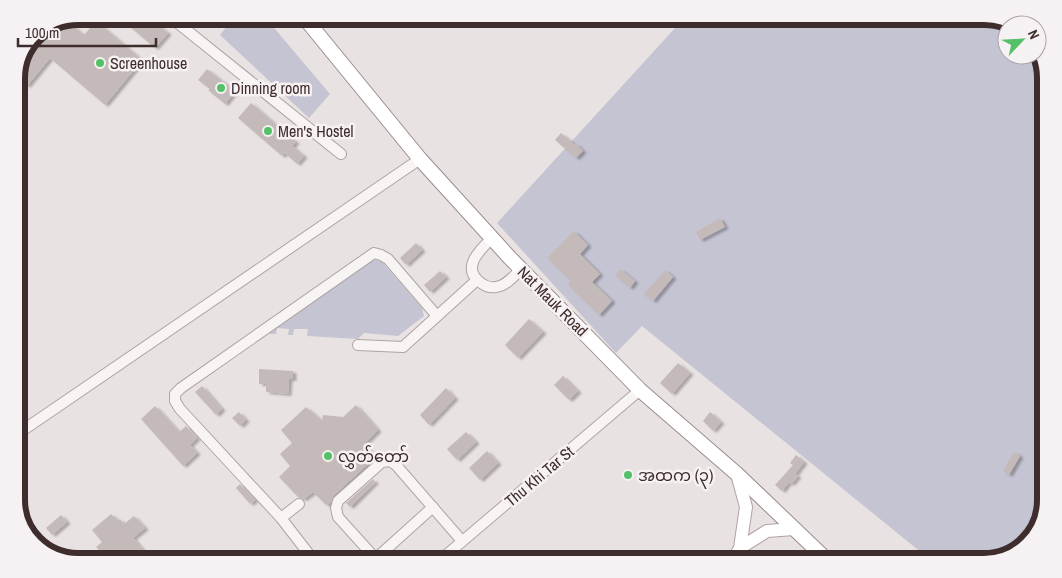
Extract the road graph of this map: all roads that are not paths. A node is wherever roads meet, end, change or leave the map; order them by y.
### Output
1 (180, 25) edge
2 (310, 25) edge
3 (341, 154) dead end
4 (420, 159) junction
5 (492, 238) junction
6 (521, 270) junction
7 (478, 280) junction
8 (437, 316) junction
9 (358, 345) dead end
10 (640, 390) junction
11 (25, 429) edge
12 (737, 474) junction
13 (300, 504) dead end
14 (433, 507) junction
15 (281, 518) junction
16 (794, 528) junction
17 (462, 541) junction
18 (740, 548) junction
19 (308, 553) edge
20 (371, 553) edge
21 (383, 553) edge
22 (448, 553) edge
23 (737, 553) edge
24 (820, 553) edge

1 - 3 street
2 - 4 highway, Nat Mauk Road
4 - 5 highway, Nat Mauk Road
4 - 11 street
5 - 6 highway, Nat Mauk Road
5 - 7 street
6 - 7 street
6 - 10 highway, Nat Mauk Road
7 - 8 street
8 - 9 street
8 - 15 street
10 - 12 highway, Nat Mauk Road
10 - 17 street, Thu Khi Tar St
12 - 16 highway, Nat Mauk Road
12 - 18 main road
13 - 15 street
14 - 17 street
14 - 20 street
14 - 21 street
15 - 19 street
16 - 18 main road
16 - 24 highway, Nat Mauk Road
17 - 22 street, Thu Khi Tar St
18 - 23 main road

